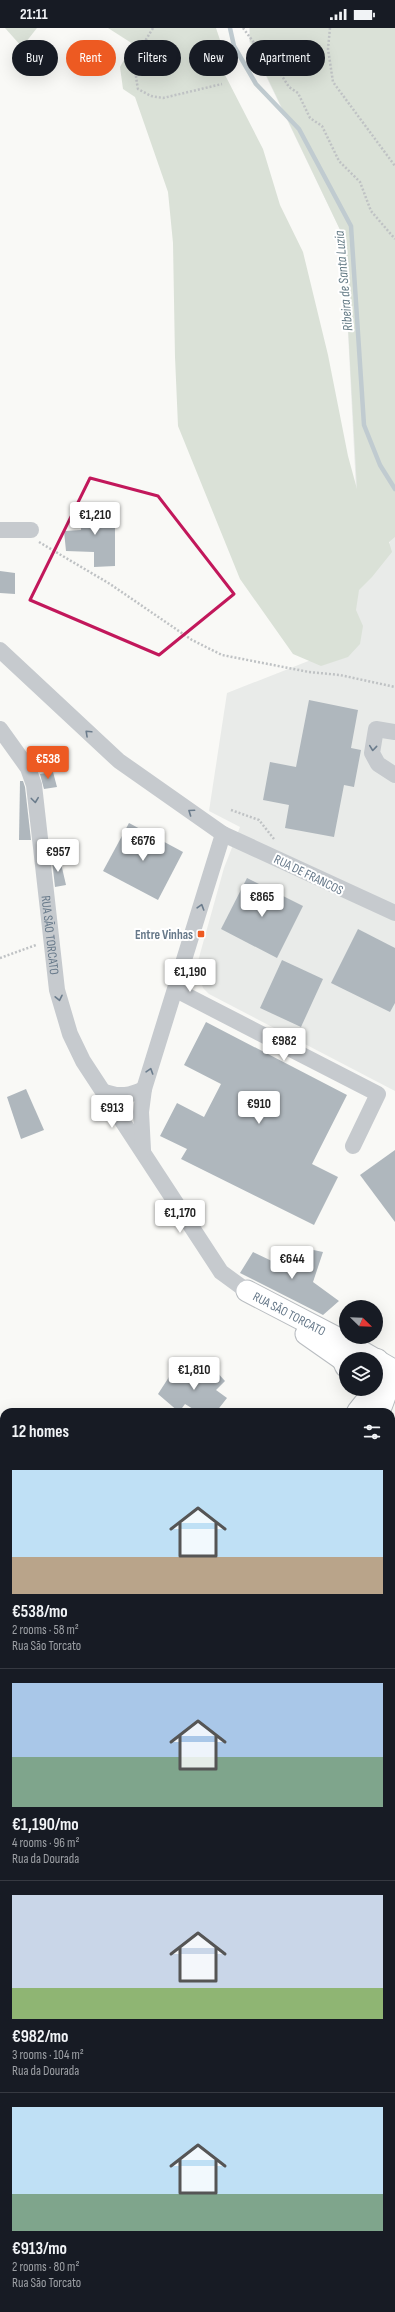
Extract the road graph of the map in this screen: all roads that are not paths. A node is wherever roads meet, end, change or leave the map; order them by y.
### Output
1 (0, 530) edge
2 (26, 530) road end
3 (0, 650) edge
4 (0, 729) edge
5 (395, 732) edge
6 (395, 775) edge
7 (223, 834) junction
8 (395, 913) edge
9 (176, 990) junction
10 (144, 1089) junction
11 (105, 1092) junction
12 (353, 1146) dead end
13 (143, 1151) junction
14 (247, 1291) junction
15 (339, 1359) edge
16 (388, 1380) edge
17 (353, 1396) edge
18 (352, 1408) edge
19 (361, 1408) edge
20 (380, 1408) edge

1 - 2 street
7 -> 3 street, RUA DE FRANCOS
4 -> 11 street, RUA SÃO TORCATO
5 -> 6 street
7 - 8 street, RUA DE FRANCOS
9 -> 7 street
10 -> 9 street
9 - 12 street
10 - 11 street
10 - 13 street
11 - 13 street, RUA SÃO TORCATO
13 - 14 street, RUA SÃO TORCATO
14 - 15 main road, RUA SÃO TORCATO
14 - 16 main road, RUA SÃO TORCATO
16 - 19 highway
16 - 20 highway
17 - 18 highway

